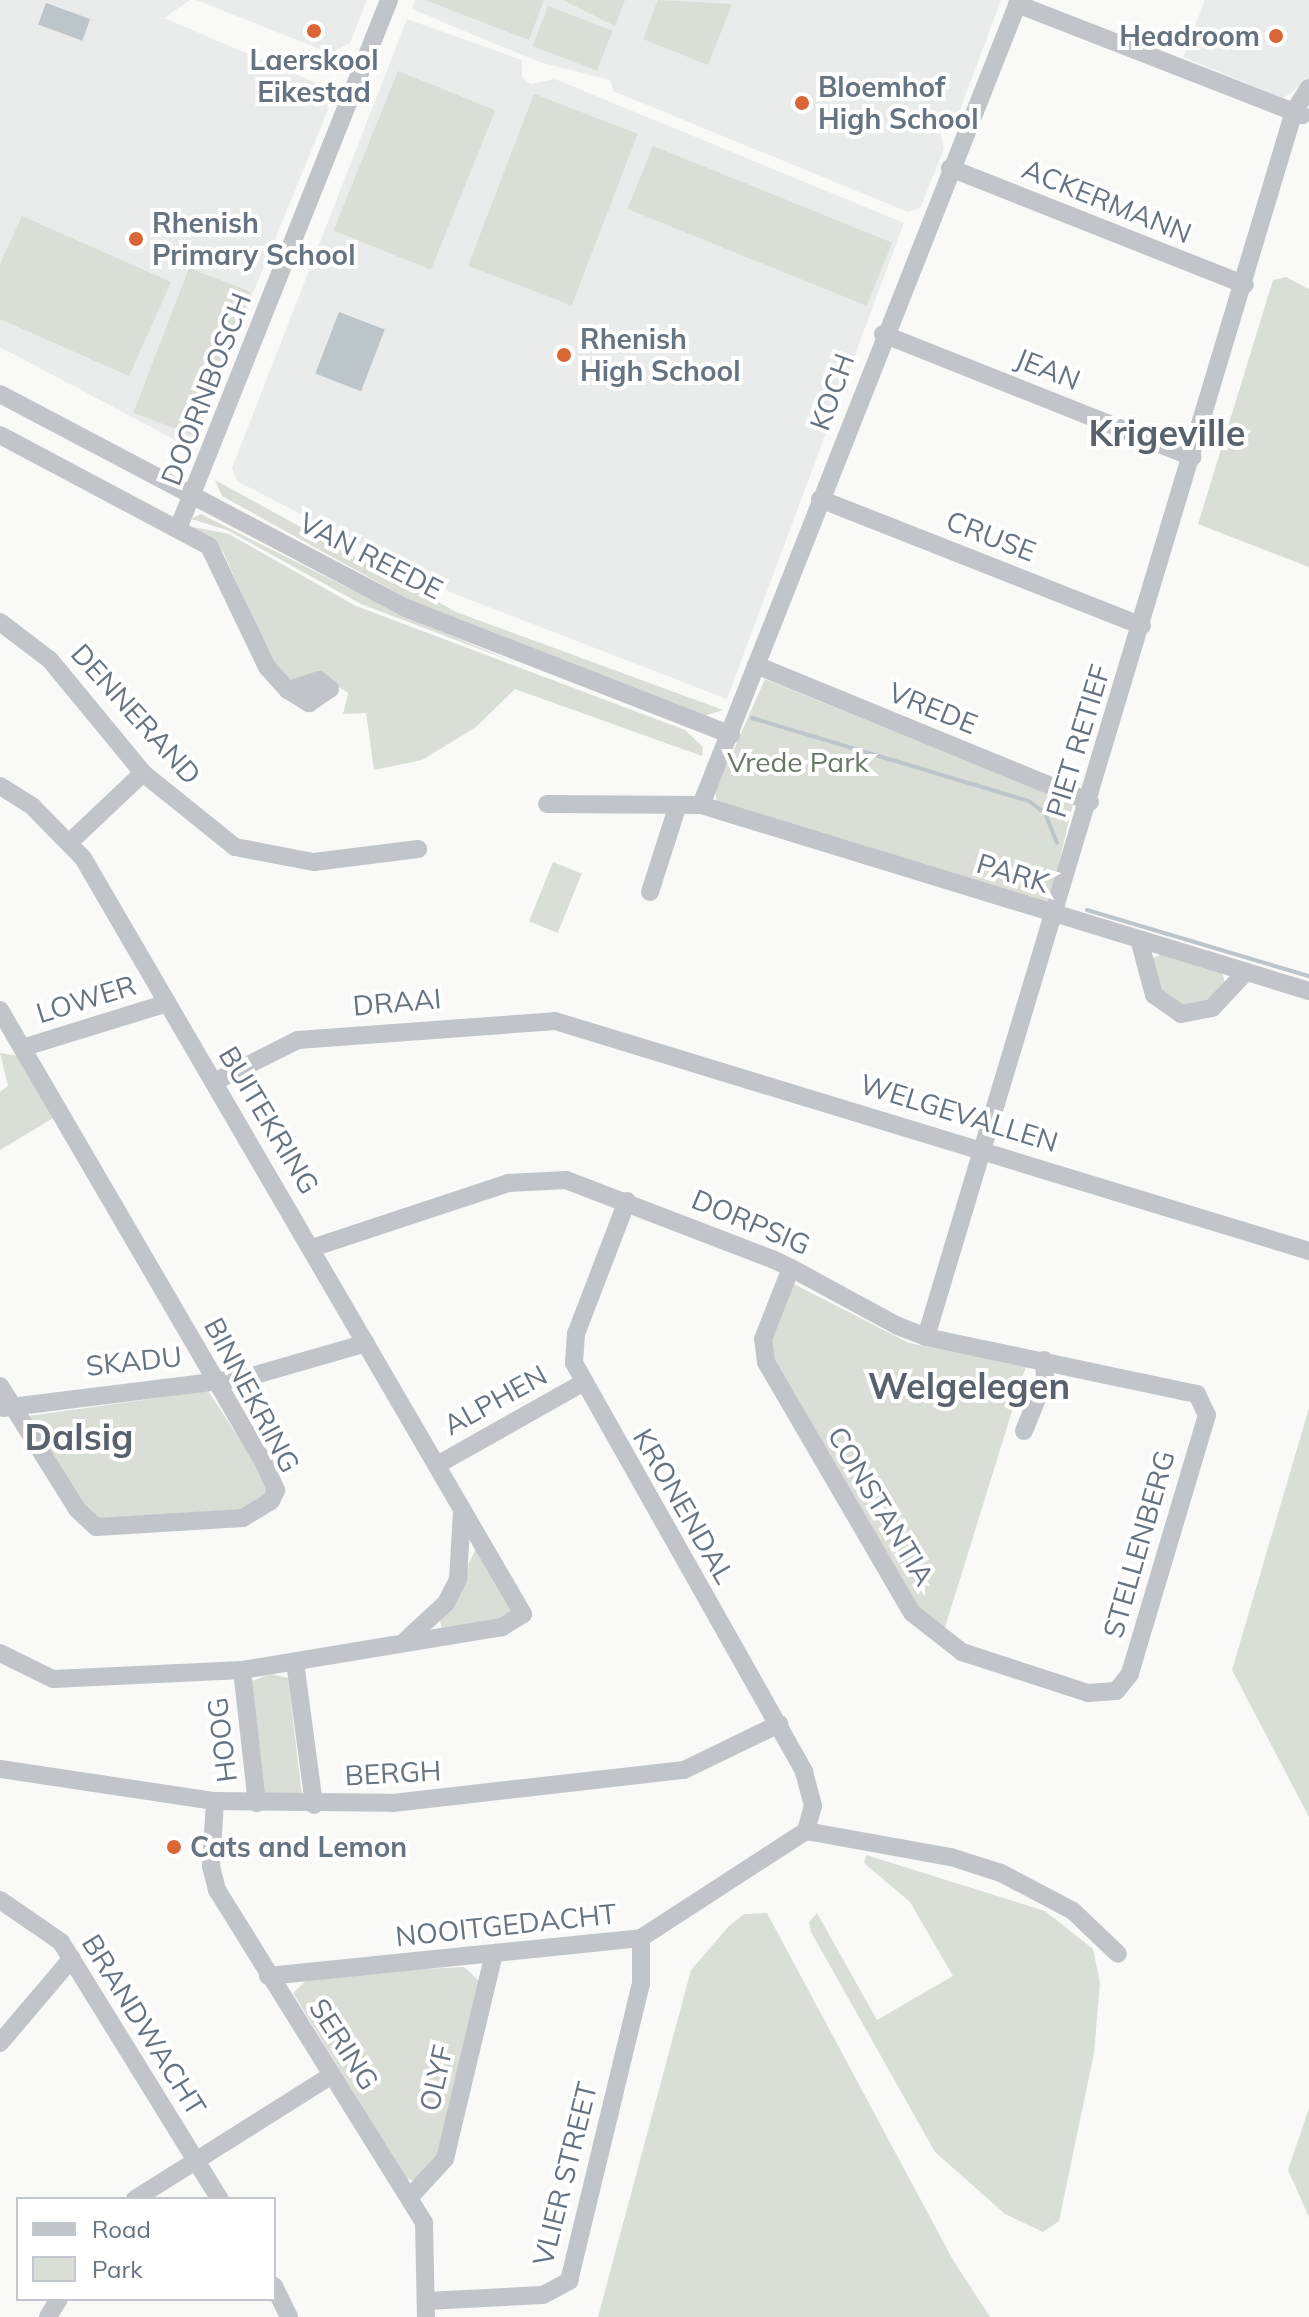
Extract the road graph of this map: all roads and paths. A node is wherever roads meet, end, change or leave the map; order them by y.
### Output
1 (389, 0) edge
2 (1018, 2) edge
3 (1309, 88) edge
4 (1302, 113) edge
5 (950, 168) junction
6 (1245, 285) junction
7 (883, 334) junction
8 (0, 394) edge
9 (0, 435) edge
10 (1192, 457) junction
11 (195, 496) junction
12 (820, 499) junction
13 (178, 529) junction
14 (0, 622) edge
15 (1142, 626) junction
16 (756, 665) junction
17 (317, 703) dead end
18 (731, 735) junction
19 (143, 773) junction
20 (0, 786) edge
21 (1090, 802) junction
22 (547, 804) dead end
23 (678, 805) junction
24 (701, 805) junction
25 (71, 841) junction
26 (418, 849) dead end
27 (650, 892) dead end
28 (1053, 915) junction
29 (1140, 943) junction
30 (1246, 972) junction
31 (1309, 991) edge
32 (167, 1003) junction
33 (0, 1010) edge
34 (593, 1030) joint
35 (13, 1044) edge
36 (214, 1082) junction
37 (983, 1149) junction
38 (627, 1201) junction
39 (312, 1248) junction
40 (1309, 1251) edge
41 (791, 1268) junction
42 (926, 1337) junction
43 (366, 1343) junction
44 (1044, 1360) junction
45 (217, 1381) junction
46 (581, 1384) junction
47 (1167, 1385) joint
48 (0, 1386) edge
49 (6, 1407) edge
50 (1024, 1431) dead end
51 (437, 1465) junction
52 (462, 1506) junction
53 (404, 1642) junction
54 (0, 1653) edge
55 (295, 1662) junction
56 (242, 1670) junction
57 (1067, 1687) joint
58 (779, 1724) junction
59 (0, 1769) edge
60 (215, 1801) junction
61 (257, 1803) junction
62 (314, 1805) junction
63 (806, 1831) junction
64 (0, 1900) edge
65 (641, 1938) junction
66 (1118, 1954) dead end
67 (72, 1958) junction
68 (493, 1958) junction
69 (268, 1976) junction
70 (0, 2043) edge
71 (330, 2076) junction
72 (196, 2161) junction
73 (138, 2197) edge
74 (219, 2197) edge
75 (410, 2197) junction
76 (276, 2290) edge
77 (427, 2309) edge
78 (289, 2317) edge

1 - 11 street, DOORNBOSCH
2 - 4 street
2 - 5 street, KOCH
3 - 4 street, PIET RETIEF
4 - 6 street, PIET RETIEF
5 - 6 street, ACKERMANN
5 - 7 street, KOCH
6 - 10 street, PIET RETIEF
7 - 10 street, JEAN
7 - 12 street, KOCH
8 - 11 street, VAN REEDE
9 - 13 street
10 - 15 street, PIET RETIEF
11 - 13 street, DOORNBOSCH
11 - 18 street, VAN REEDE
12 - 15 street, CRUSE
12 - 16 street, KOCH
13 - 17 street
14 - 19 street, DENNERAND
15 - 21 street, PIET RETIEF
16 - 18 street, KOCH
16 - 21 street, VREDE
18 - 24 street, KOCH
19 - 25 street
19 - 26 street, DENNERAND
20 - 25 street, BUITEKRING
21 - 28 street, PIET RETIEF
22 - 23 street, PARK
23 - 24 street, PARK
23 - 27 street
24 - 28 street, PARK
25 - 32 street, BUITEKRING
28 - 29 street, PARK
28 - 37 street, PIET RETIEF
29 - 30 street, PARK
29 - 30 street
30 - 31 street, PARK
32 - 35 street, LOWER
32 - 36 street, BUITEKRING
33 - 35 street, BINNEKRING
34 - 36 street, DRAAI
34 - 37 street, WELGEVALLEN
35 - 45 street, BINNEKRING
36 - 39 street, BUITEKRING
37 - 40 street, WELGEVALLEN
37 - 42 street, PIET RETIEF
38 - 39 street, DORPSIG
38 - 41 street, DORPSIG
38 - 46 street, KRONENDAL
39 - 43 street, BUITEKRING
41 - 42 street, DORPSIG
41 - 57 street, CONSTANTIA
42 - 44 street, DORPSIG
43 - 45 street, SKADU
43 - 51 street, BUITEKRING
44 - 47 street, DORPSIG
44 - 50 street
45 - 49 street, SKADU
45 - 49 street, BINNEKRING
46 - 51 street, ALPHEN
46 - 58 street, KRONENDAL
47 - 57 street, STELLENBERG
48 - 49 street, BINNEKRING
51 - 52 street, BUITEKRING
52 - 53 street
52 - 53 street, BUITEKRING
53 - 55 street, BUITEKRING
54 - 56 street, BUITEKRING
55 - 56 street, BUITEKRING
55 - 62 street
56 - 61 street, HOOG
58 - 62 street, BERGH
58 - 63 street, KRONENDAL
59 - 60 street, BERGH
60 - 61 street, BERGH
60 - 69 street, SERING
61 - 62 street, BERGH
63 - 65 street, NOOITGEDACHT
63 - 66 street
64 - 67 street, BRANDWACHT
65 - 68 street, NOOITGEDACHT
65 - 77 street, VLIER STREET
67 - 70 street
67 - 72 street, BRANDWACHT
68 - 69 street, NOOITGEDACHT
68 - 75 street, OLYF
69 - 71 street, SERING
71 - 72 street
71 - 75 street, SERING
72 - 73 street
72 - 74 street, BRANDWACHT
75 - 77 street, SERING
76 - 78 street

